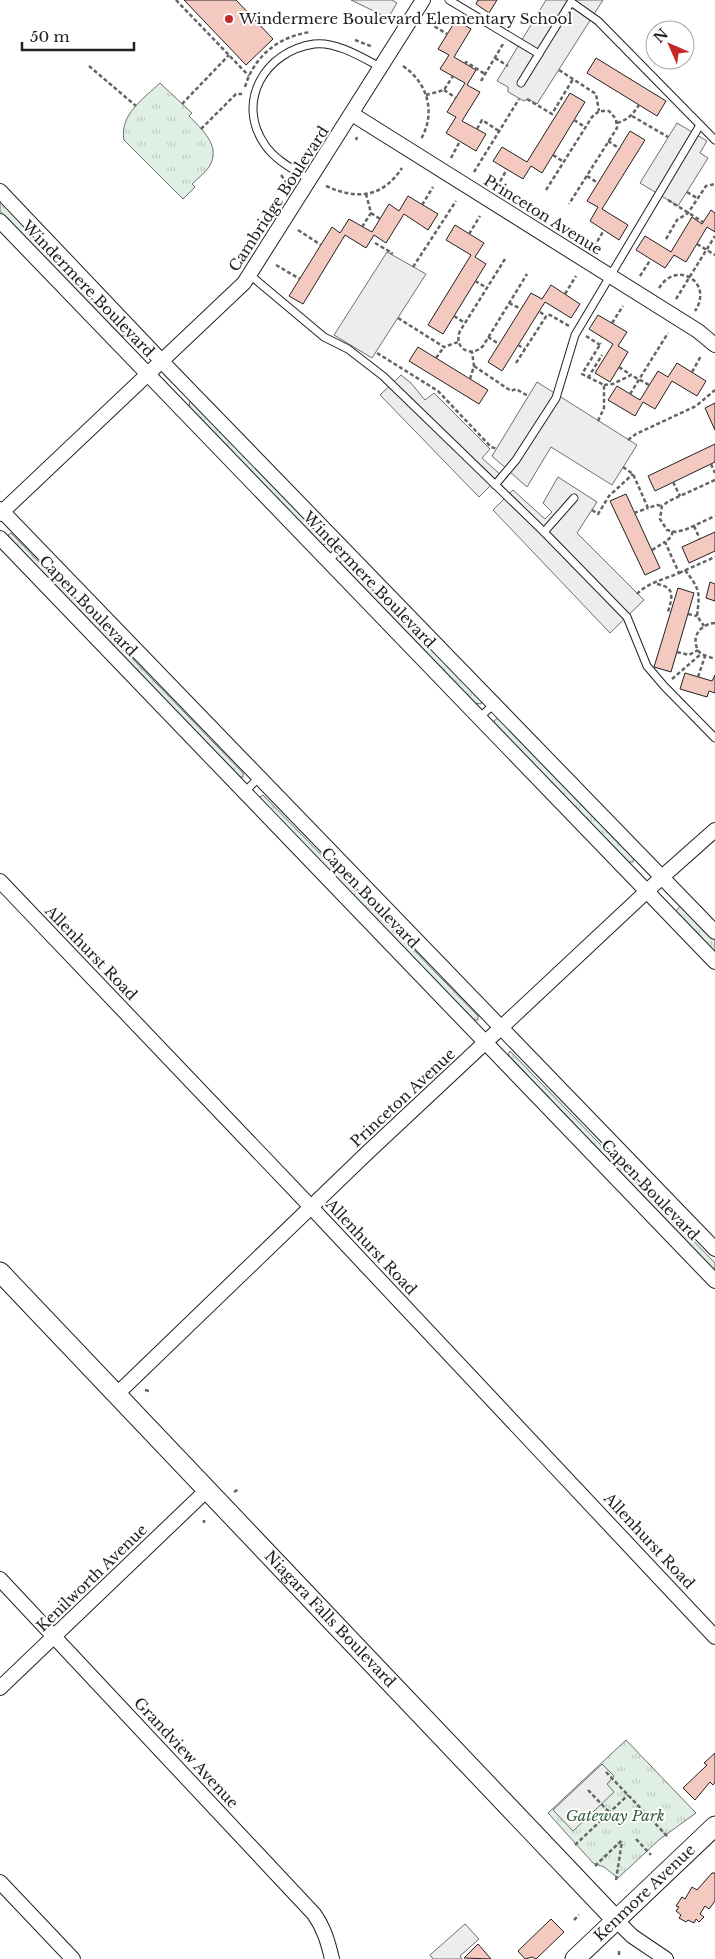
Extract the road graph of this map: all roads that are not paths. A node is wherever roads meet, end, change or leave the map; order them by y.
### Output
1 (423, 0) edge
2 (449, 0) edge
3 (539, 54) junction
4 (382, 68) junction
5 (521, 83) dead end
6 (352, 114) junction
7 (700, 125) junction
8 (715, 140) edge
9 (310, 180) junction
10 (0, 192) edge
11 (0, 221) edge
12 (250, 275) junction
13 (609, 276) junction
14 (715, 345) edge
15 (162, 362) junction
16 (149, 375) junction
17 (495, 485) junction
18 (574, 498) dead end
19 (1, 512) edge
20 (544, 532) junction
21 (0, 538) edge
22 (342, 547) junction
23 (328, 561) junction
24 (494, 704) junction
25 (480, 718) junction
26 (715, 738) edge
27 (259, 777) junction
28 (245, 792) junction
29 (715, 830) edge
30 (662, 877) junction
31 (0, 881) edge
32 (647, 892) junction
33 (715, 932) edge
34 (715, 962) edge
35 (502, 1028) junction
36 (487, 1042) junction
37 (311, 1207) junction
38 (715, 1249) edge
39 (0, 1272) edge
40 (715, 1281) edge
41 (117, 1394) junction
42 (207, 1490) junction
43 (0, 1579) edge
44 (54, 1636) junction
45 (715, 1637) edge
46 (0, 1688) edge
47 (715, 1826) edge
48 (0, 1882) edge
49 (617, 1920) junction
50 (73, 1959) edge
51 (332, 1959) edge
52 (575, 1959) edge
53 (666, 1959) edge

1 - 4 street, Cambridge Boulevard
2 - 3 lane
3 - 5 lane
3 - 7 lane
4 - 6 street, Cambridge Boulevard
4 - 9 lane
6 - 9 street, Cambridge Boulevard
6 - 13 street, Princeton Avenue
7 - 8 lane
7 - 13 lane
9 - 12 street, Cambridge Boulevard
10 - 15 street, Windermere Boulevard
11 - 16 street, Windermere Boulevard
12 - 15 street, Cambridge Boulevard
12 - 17 lane
13 - 14 street, Princeton Avenue
13 - 17 lane
15 - 16 street, Cambridge Boulevard
15 - 22 street, Windermere Boulevard
16 - 19 street, Cambridge Boulevard
16 - 23 street, Windermere Boulevard
17 - 20 lane
18 - 20 lane
19 - 27 street, Capen Boulevard
20 - 26 lane
21 - 28 street, Capen Boulevard
22 - 23 lane
22 - 24 street, Windermere Boulevard
23 - 25 street, Windermere Boulevard
24 - 25 lane
24 - 30 street, Windermere Boulevard
25 - 32 street, Windermere Boulevard
27 - 28 lane
27 - 35 street, Capen Boulevard
28 - 36 street, Capen Boulevard
29 - 30 street, Princeton Avenue
30 - 32 street, Princeton Avenue
30 - 33 street, Windermere Boulevard
31 - 37 street, Allenhurst Road
32 - 34 street, Windermere Boulevard
32 - 35 street, Princeton Avenue
35 - 36 street, Princeton Avenue
35 - 38 street, Capen Boulevard
36 - 37 street, Princeton Avenue
36 - 40 street, Capen Boulevard
37 - 41 street, Princeton Avenue
37 - 45 street, Allenhurst Road
39 - 41 main road, Niagara Falls Boulevard
41 - 42 main road, Niagara Falls Boulevard
42 - 44 street, Kenilworth Avenue
42 - 49 main road, Niagara Falls Boulevard
43 - 44 street, Grandview Avenue
44 - 46 street, Kenilworth Avenue
44 - 51 street, Grandview Avenue
47 - 49 main road, Kenmore Avenue
48 - 50 street
49 - 52 main road, Kenmore Avenue
49 - 53 street, Niagara Falls Boulevard

